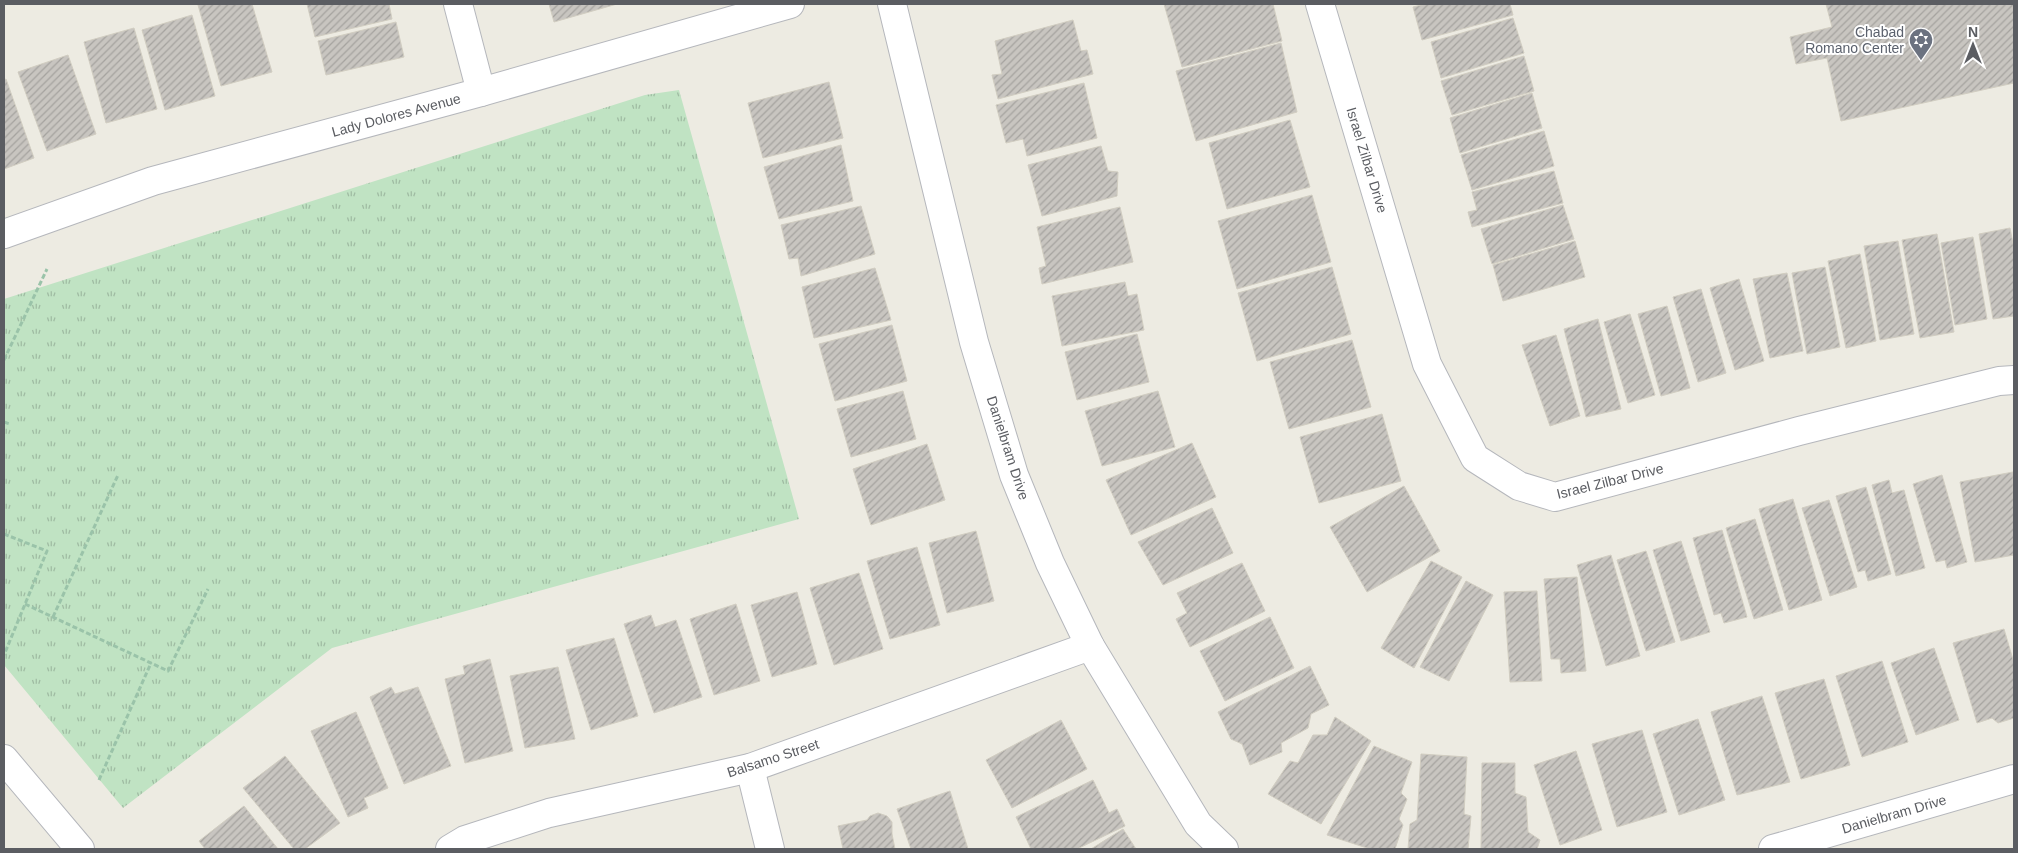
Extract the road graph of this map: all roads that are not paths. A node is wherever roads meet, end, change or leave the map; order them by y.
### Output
1 (458, 4) edge
2 (790, 4) edge
3 (892, 4) edge
4 (1320, 4) edge
5 (481, 92) junction
6 (4, 234) edge
7 (2014, 380) edge
8 (1090, 646) junction
9 (4, 759) edge
10 (750, 768) junction
11 (2014, 780) edge
12 (80, 849) edge
13 (450, 849) edge
14 (770, 849) edge
15 (1224, 849) edge
16 (1773, 849) edge

1 - 5 street
2 - 5 street, Lady Dolores Avenue
3 - 8 street, Danielbram Drive
4 - 7 street, Israel Zilbar Drive
5 - 6 street, Lady Dolores Avenue
8 - 10 street, Balsamo Street
8 - 15 street, Danielbram Drive
9 - 12 street
10 - 13 street, Balsamo Street
10 - 14 street
11 - 16 street, Danielbram Drive

